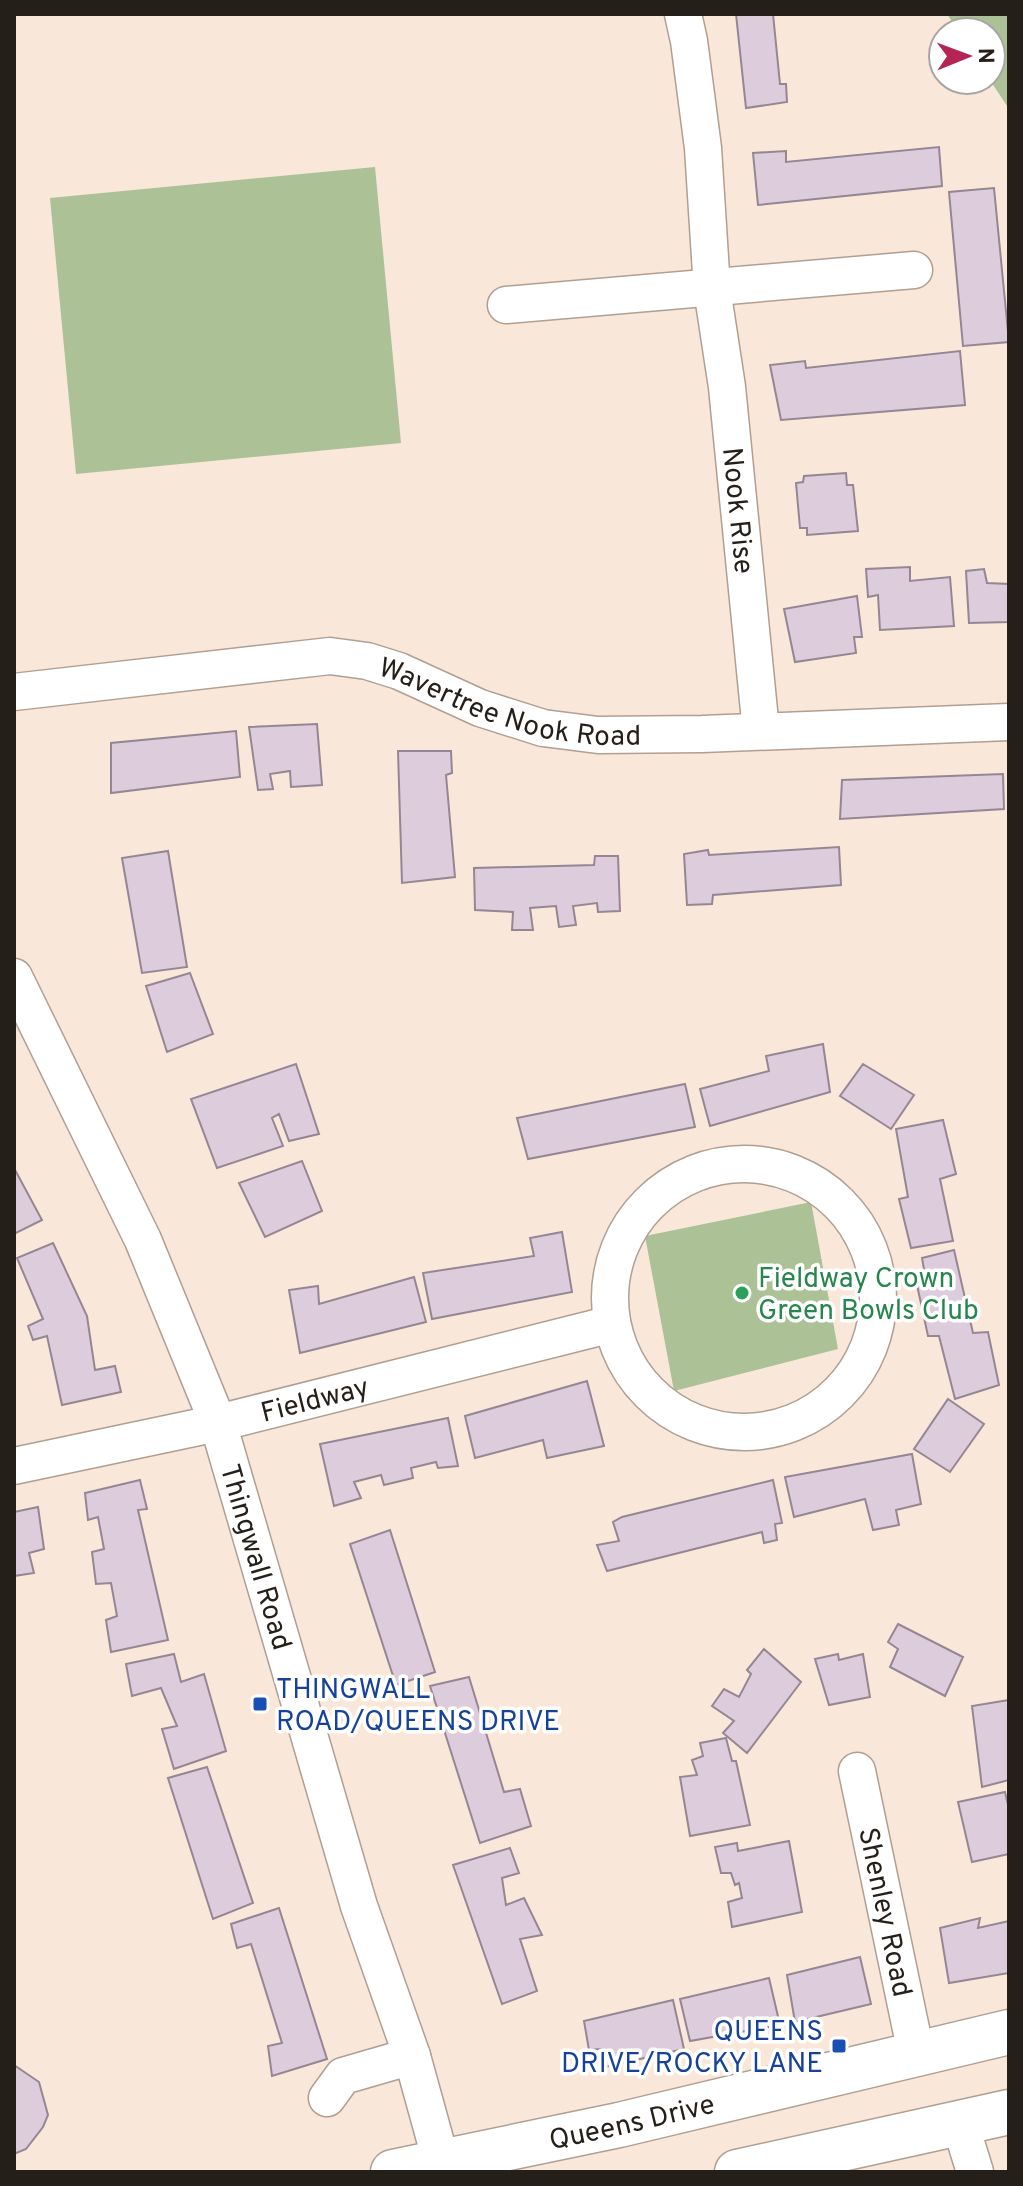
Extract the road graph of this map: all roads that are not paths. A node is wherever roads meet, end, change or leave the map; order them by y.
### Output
1 (683, 14) edge
2 (914, 270) dead end
3 (712, 289) junction
4 (506, 305) dead end
5 (14, 692) edge
6 (1009, 722) edge
7 (761, 731) junction
8 (14, 977) edge
9 (612, 1324) junction
10 (218, 1423) junction
11 (14, 1466) edge
12 (857, 1771) dead end
13 (1009, 2032) edge
14 (916, 2053) junction
15 (412, 2056) junction
16 (327, 2098) dead end
17 (1009, 2112) edge
18 (960, 2123) junction
19 (443, 2166) edge
20 (393, 2172) edge
21 (737, 2172) edge
22 (975, 2172) edge

1 - 3 street, Nook Rise
2 - 3 street
3 - 4 street
3 - 7 street, Nook Rise
5 - 7 street, Wavertree Nook Road
6 - 7 street, Wavertree Nook Road
8 - 10 street, Thingwall Road
9 - 9 street
9 - 10 street, Fieldway
10 - 11 street, Fieldway
10 - 15 street, Thingwall Road
12 - 14 street, Shenley Road
13 - 14 highway, Queens Drive
14 - 19 highway, Queens Drive
15 - 16 street
15 - 19 street, Thingwall Road
17 - 18 highway
18 - 21 highway
18 - 22 street
19 - 20 highway, Queens Drive

